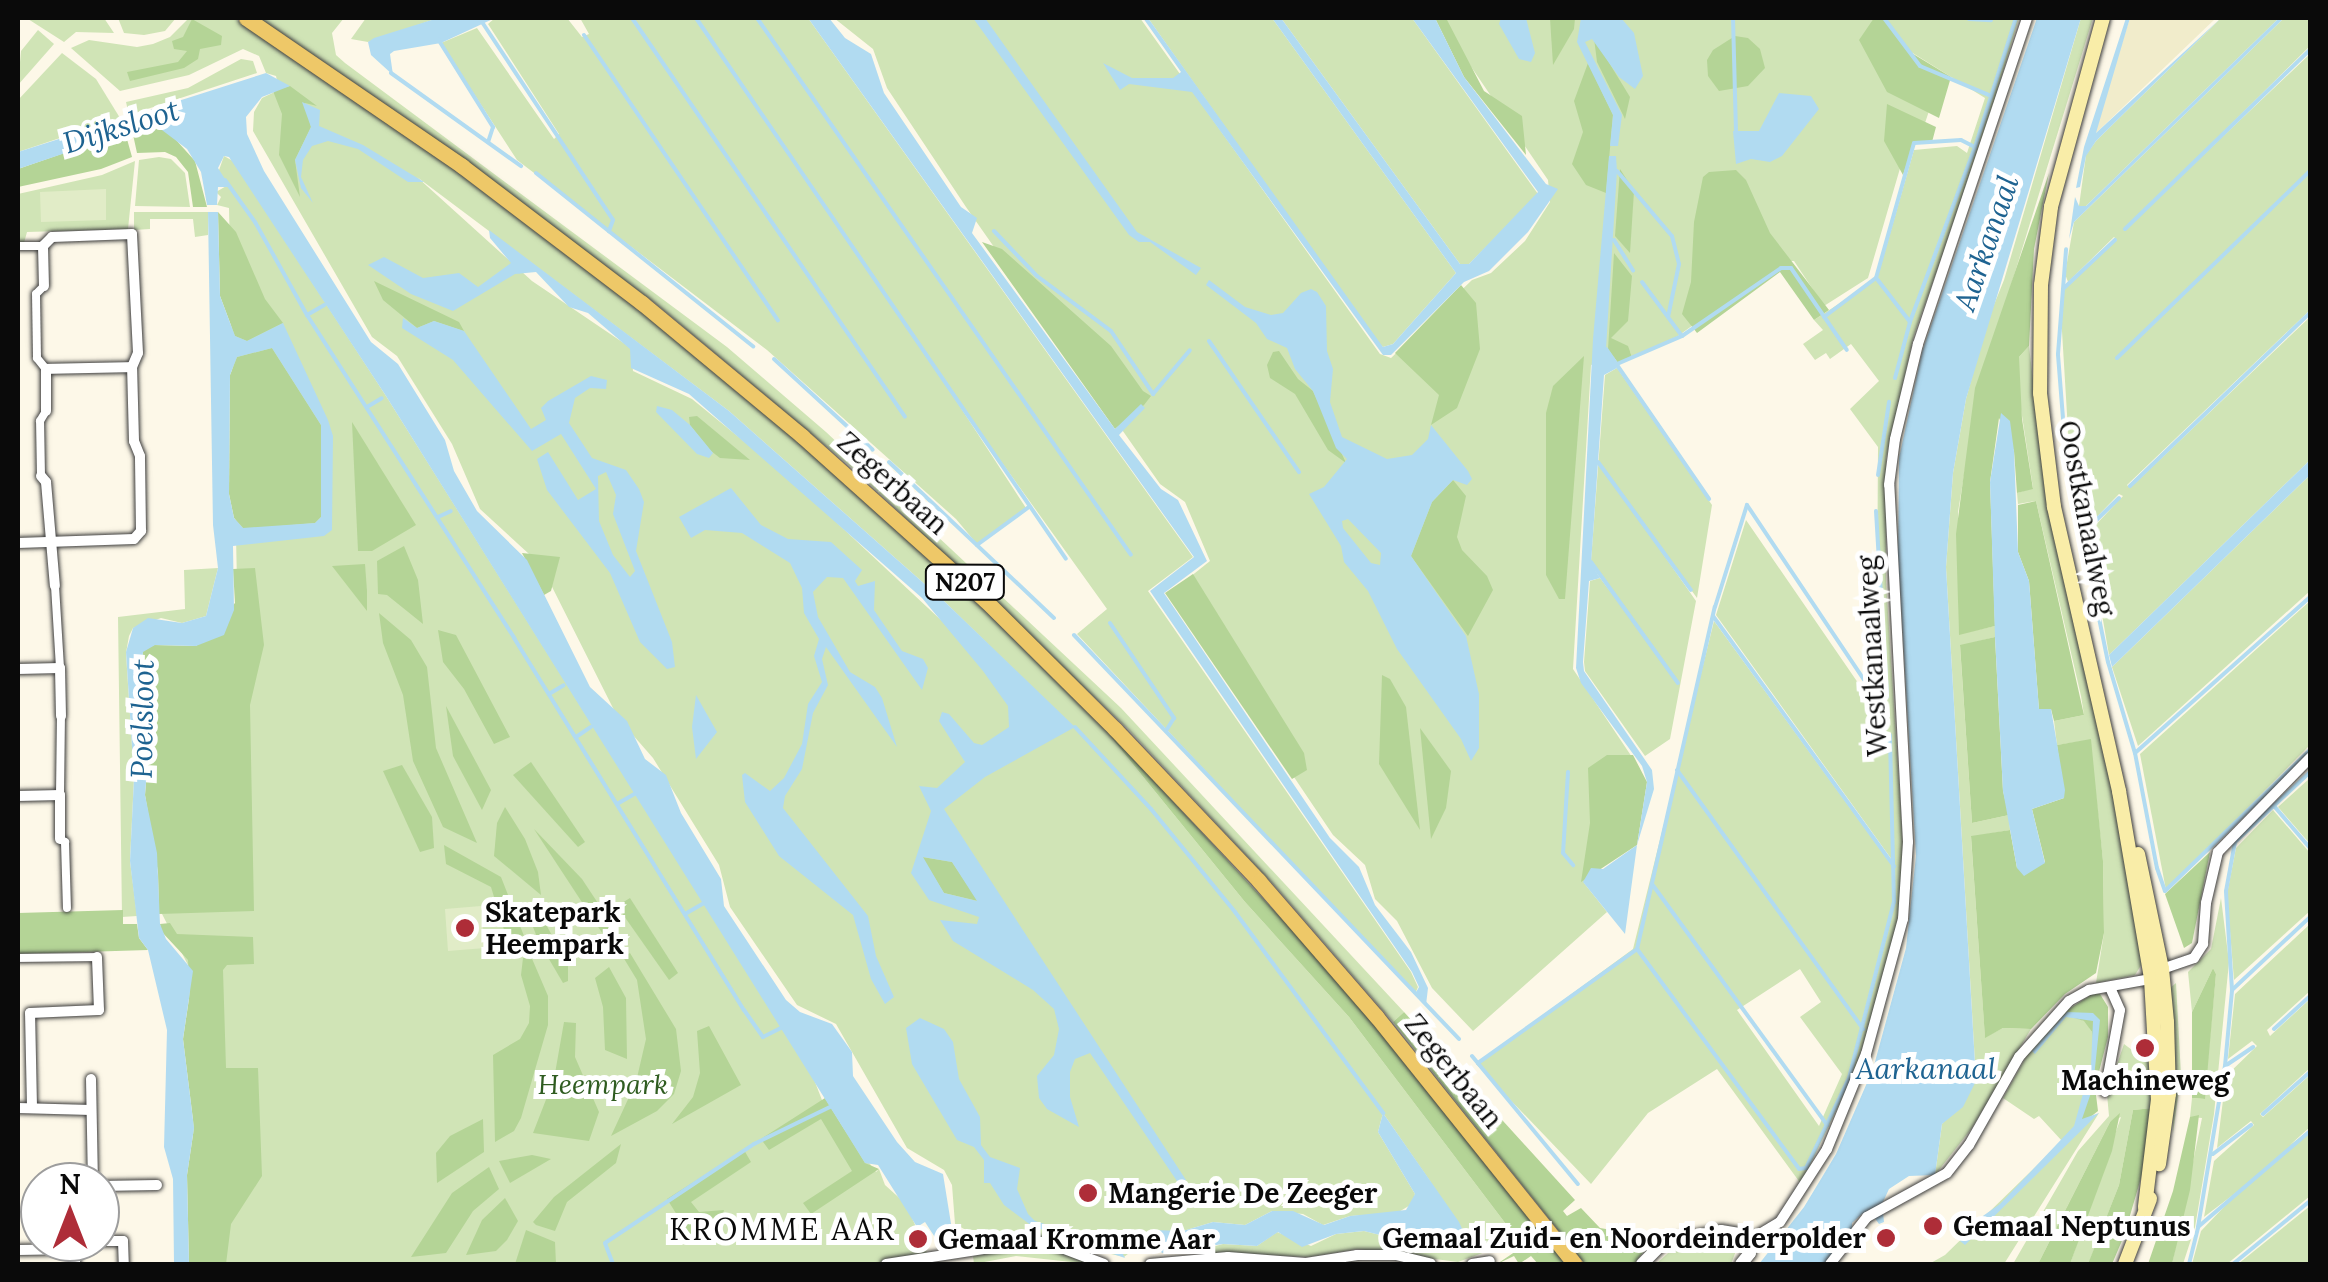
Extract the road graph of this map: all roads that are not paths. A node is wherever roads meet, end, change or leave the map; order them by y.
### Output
1 (246, 18) edge
2 (2027, 18) edge
3 (2104, 18) edge
4 (18, 246) edge
5 (44, 246) junction
6 (44, 286) joint
7 (132, 366) junction
8 (46, 369) junction
9 (46, 411) joint
10 (41, 476) joint
11 (52, 542) junction
12 (18, 543) edge
13 (54, 586) joint
14 (60, 668) junction
15 (18, 669) edge
16 (61, 716) joint
17 (2310, 758) edge
18 (60, 795) junction
19 (18, 796) edge
20 (60, 839) joint
21 (66, 908) dead end
22 (97, 957) joint
23 (18, 958) edge
24 (2156, 974) junction
25 (2110, 988) junction
26 (91, 1079) dead end
27 (2104, 1092) dead end
28 (32, 1107) junction
29 (18, 1108) edge
30 (91, 1110) junction
31 (92, 1162) edge
32 (157, 1185) dead end
33 (120, 1186) edge
34 (120, 1241) edge
35 (1748, 1241) junction
36 (1490, 1262) dead end
37 (124, 1264) edge
38 (886, 1264) edge
39 (1104, 1264) edge
40 (1150, 1264) edge
41 (1430, 1264) edge
42 (1472, 1264) edge
43 (1575, 1264) edge
44 (1642, 1264) edge
45 (1740, 1264) edge
46 (1830, 1264) edge
47 (2125, 1264) edge

1 - 43 main road, Zegerbaan / N207
2 - 35 street, Westkanaalweg
3 - 24 main road, Oostkanaalweg
4 - 5 street
5 - 6 street
5 - 7 street
6 - 8 street
7 - 8 street
7 - 11 street
8 - 9 street
9 - 10 street
10 - 11 street
11 - 12 street
11 - 13 street
13 - 14 street
14 - 15 street
14 - 16 street
16 - 18 street
17 - 24 street
18 - 19 street
18 - 20 street
20 - 21 street
22 - 23 street
22 - 28 street
24 - 25 street
24 - 47 main road, Oostkanaalweg
25 - 27 street
25 - 46 street
26 - 30 street
28 - 29 street
28 - 30 street
30 - 31 street
32 - 33 street
34 - 37 street
35 - 44 street
35 - 45 street
36 - 42 street
38 - 39 street
40 - 41 street

